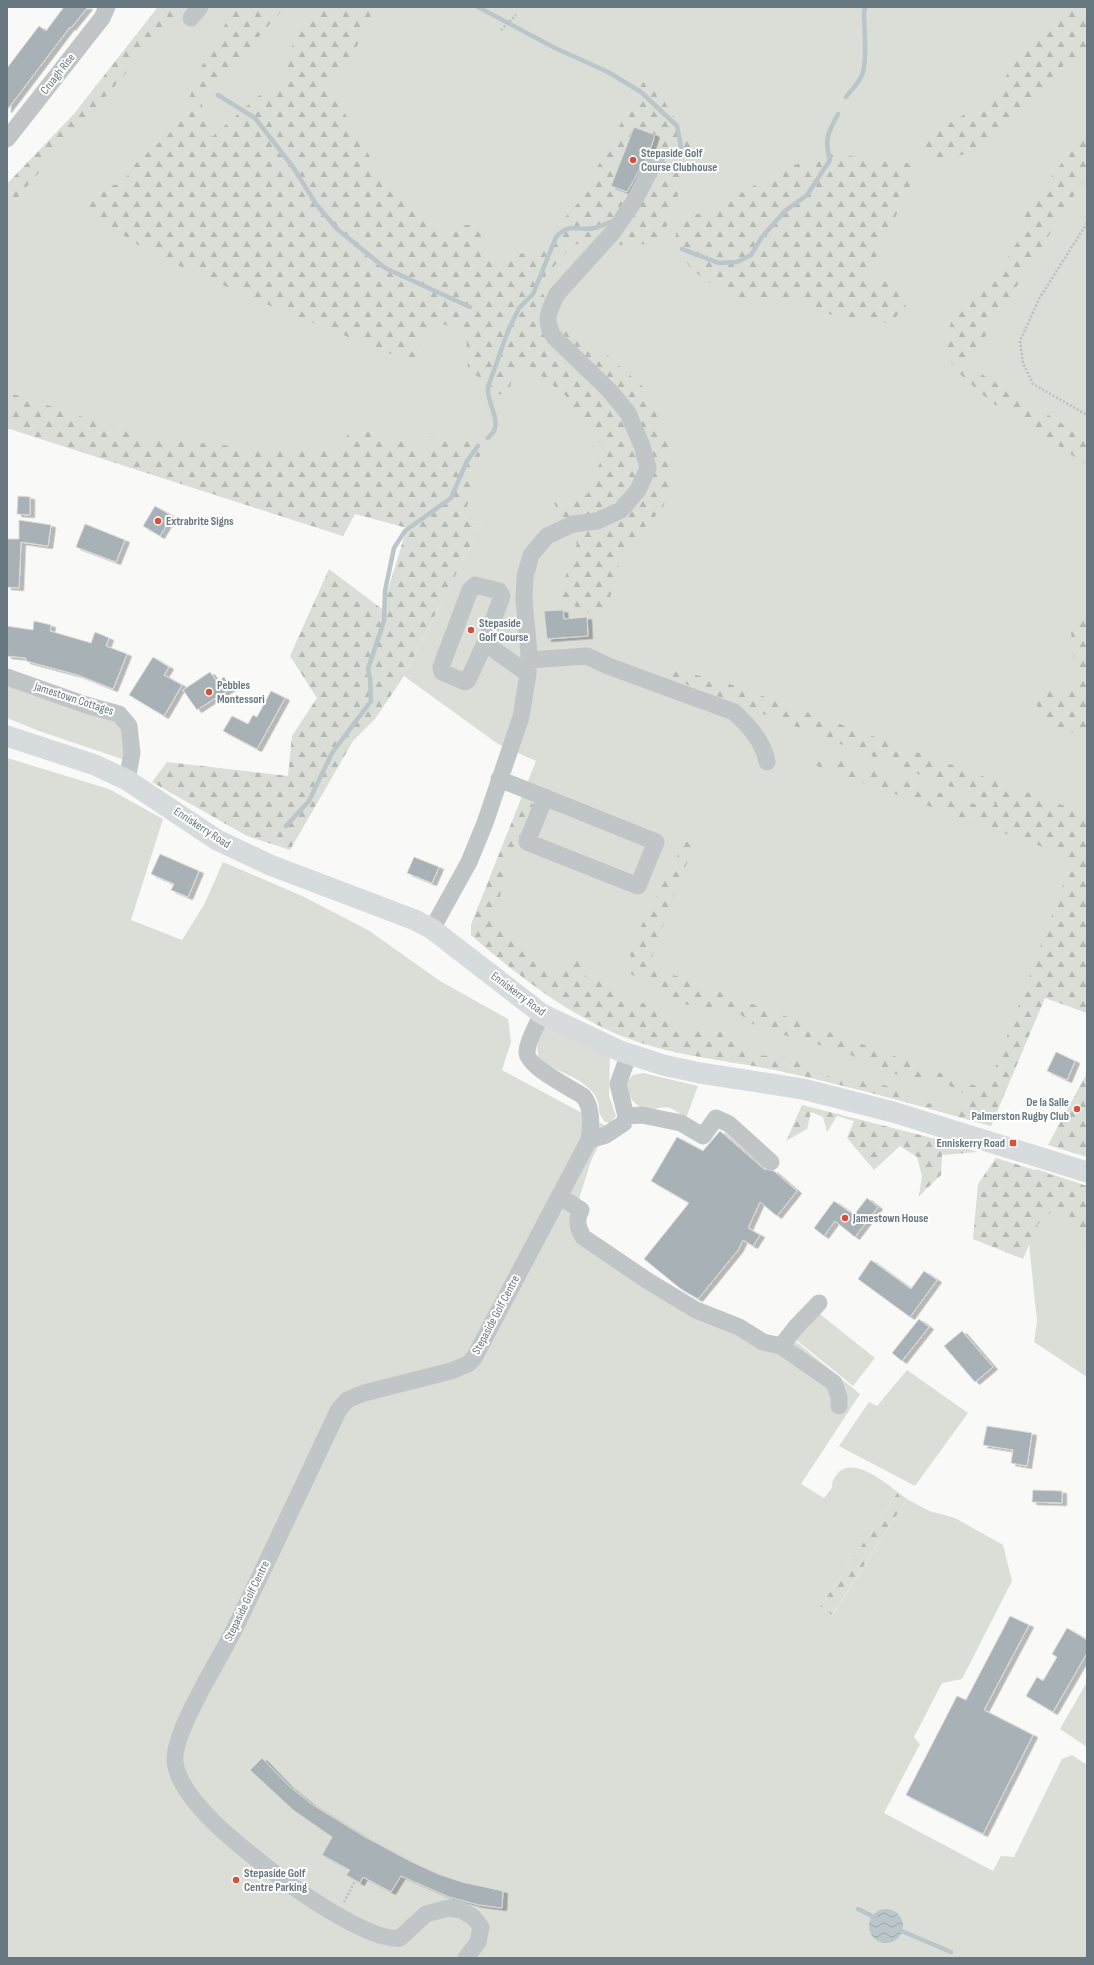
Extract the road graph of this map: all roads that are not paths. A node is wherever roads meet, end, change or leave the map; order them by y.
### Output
1 (107, 7) edge
2 (7, 139) edge
3 (656, 159) dead end
4 (485, 642) junction
5 (529, 667) junction
6 (7, 677) edge
7 (7, 736) edge
8 (767, 762) dead end
9 (499, 779) junction
10 (127, 780) junction
11 (545, 797) junction
12 (432, 929) junction
13 (542, 1014) junction
14 (630, 1054) junction
15 (626, 1116) junction
16 (589, 1140) junction
17 (771, 1162) dead end
18 (1087, 1172) edge
19 (559, 1196) junction
20 (819, 1303) dead end
21 (781, 1346) junction
22 (839, 1406) dead end
23 (466, 1958) edge

1 - 2 street, Cruagh Rise
3 - 5 street
4 - 4 street
4 - 5 street
5 - 8 street
5 - 9 street
6 - 10 street, Jamestown Cottages
7 - 10 main road, Enniskerry Road
9 - 11 street
9 - 12 street
10 - 12 main road, Enniskerry Road
11 - 11 street
12 - 13 main road, Enniskerry Road
13 - 14 main road, Enniskerry Road
13 - 16 street
14 - 15 street
14 - 18 main road, Enniskerry Road
15 - 16 street
15 - 17 street
16 - 19 street, Stepaside Golf Centre
19 - 21 street
19 - 23 street, Stepaside Golf Centre
20 - 21 street
21 - 22 street

